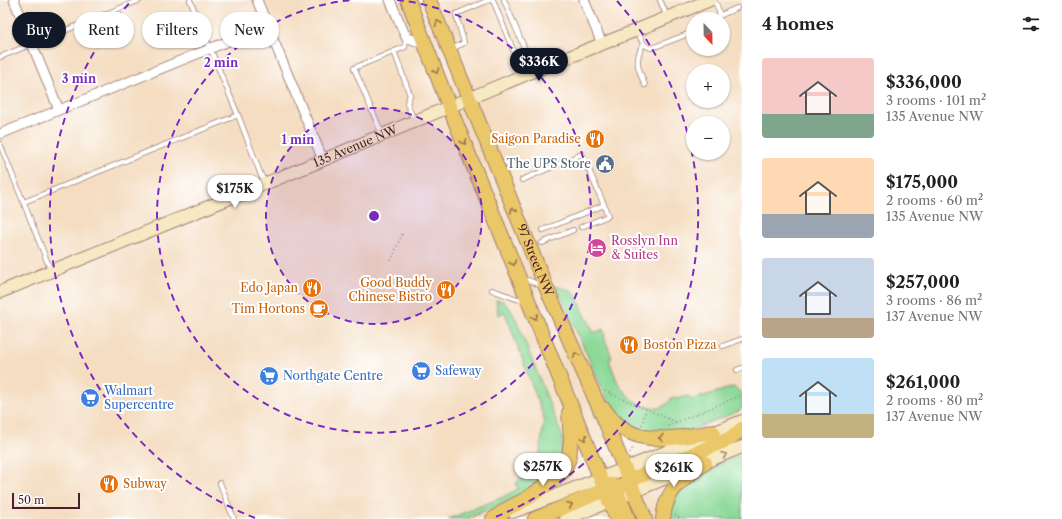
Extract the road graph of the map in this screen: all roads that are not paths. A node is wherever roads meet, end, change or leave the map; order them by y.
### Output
1 (14, 0) edge
2 (140, 0) edge
3 (190, 0) edge
4 (257, 0) edge
5 (390, 0) edge
6 (408, 0) edge
7 (428, 0) edge
8 (488, 0) edge
9 (493, 0) edge
10 (504, 0) edge
11 (584, 0) edge
12 (660, 0) edge
13 (710, 0) edge
14 (714, 0) edge
15 (737, 8) dead end
16 (19, 12) edge
17 (195, 12) edge
18 (262, 12) edge
19 (719, 12) edge
20 (729, 12) edge
21 (667, 18) junction
22 (66, 30) edge
23 (637, 30) junction
24 (686, 35) edge
25 (406, 38) junction
26 (426, 44) junction
27 (602, 44) junction
28 (643, 44) junction
29 (23, 48) edge
30 (34, 48) edge
31 (210, 48) joint
32 (278, 48) edge
33 (448, 50) junction
34 (394, 51) junction
35 (0, 58) edge
36 (529, 73) junction
37 (645, 85) dead end
38 (468, 98) junction
39 (449, 106) junction
40 (58, 110) junction
41 (238, 115) junction
42 (414, 121) junction
43 (0, 134) edge
44 (382, 135) junction
45 (0, 144) edge
46 (324, 160) junction
47 (522, 180) dead end
48 (264, 184) junction
49 (24, 202) junction
50 (604, 205) junction
51 (581, 227) dead end
52 (544, 230) dead end
53 (573, 230) dead end
54 (542, 243) dead end
55 (51, 271) junction
56 (520, 281) junction
57 (546, 287) junction
58 (492, 290) dead end
59 (0, 292) edge
60 (528, 301) junction
61 (742, 339) edge
62 (723, 346) dead end
63 (742, 368) edge
64 (737, 370) dead end
65 (596, 390) junction
66 (569, 402) junction
67 (742, 421) edge
68 (742, 429) edge
69 (713, 432) junction
70 (742, 447) edge
71 (705, 463) junction
72 (629, 480) junction
73 (220, 483) dead end
74 (610, 491) junction
75 (668, 516) edge
76 (234, 519) edge
77 (494, 519) edge
78 (535, 519) edge
79 (566, 519) edge
80 (617, 519) edge
81 (628, 519) edge
82 (645, 519) edge

1 - 16 street
2 - 22 lane
3 - 17 lane
4 - 18 street
5 - 25 street
6 - 26 main road, 97 Street NW
33 -> 7 main road, 97 Street NW
8 - 33 lane
9 - 36 lane
10 - 36 lane
11 - 27 street
12 - 21 lane
13 - 21 street, 135 Avenue NW
14 - 19 lane
15 - 20 lane
21 - 23 street, 135 Avenue NW
23 - 27 street, 135 Avenue NW
23 - 28 lane
24 - 28 lane
25 - 26 street
25 - 34 lane
26 -> 39 main road, 97 Street NW
27 - 36 street, 135 Avenue NW
28 - 37 lane
29 - 35 lane
30 - 40 street
31 - 40 street
31 - 41 lane
32 - 46 street
33 - 38 main road, 97 Street NW
34 - 42 lane
34 - 44 lane
36 - 38 street, 135 Avenue NW
38 - 39 street, 135 Avenue NW
57 -> 38 main road, 97 Street NW
39 - 42 street, 135 Avenue NW
39 -> 56 main road, 97 Street NW
40 - 43 street
41 - 48 lane
41 - 49 lane
42 - 44 street, 135 Avenue NW
44 - 46 street, 135 Avenue NW
45 - 49 lane
46 - 48 street, 135 Avenue NW
47 - 50 lane
48 - 55 street, 135 Avenue NW
49 - 55 lane
50 - 51 lane
50 - 52 lane
53 - 54 lane
55 - 59 street, 135 Avenue NW
56 - 57 lane
56 - 60 main road, 97 Street NW
65 -> 57 main road, 97 Street NW
58 - 60 lane
60 -> 66 main road, 97 Street NW
61 - 62 lane
63 - 64 lane
69 -> 65 main road
65 - 72 main road, 97 Street NW
66 -> 74 main road, 97 Street NW
66 - 77 main road
67 - 69 street
68 - 72 main road
69 - 72 street
71 -> 70 street
71 - 72 street
71 - 75 main road
72 - 74 street
72 - 74 main road
72 - 82 main road, 97 Street NW
73 - 76 lane
74 - 77 street
78 -> 74 main road
74 - 79 street
74 - 80 main road, 97 Street NW
74 - 81 main road

